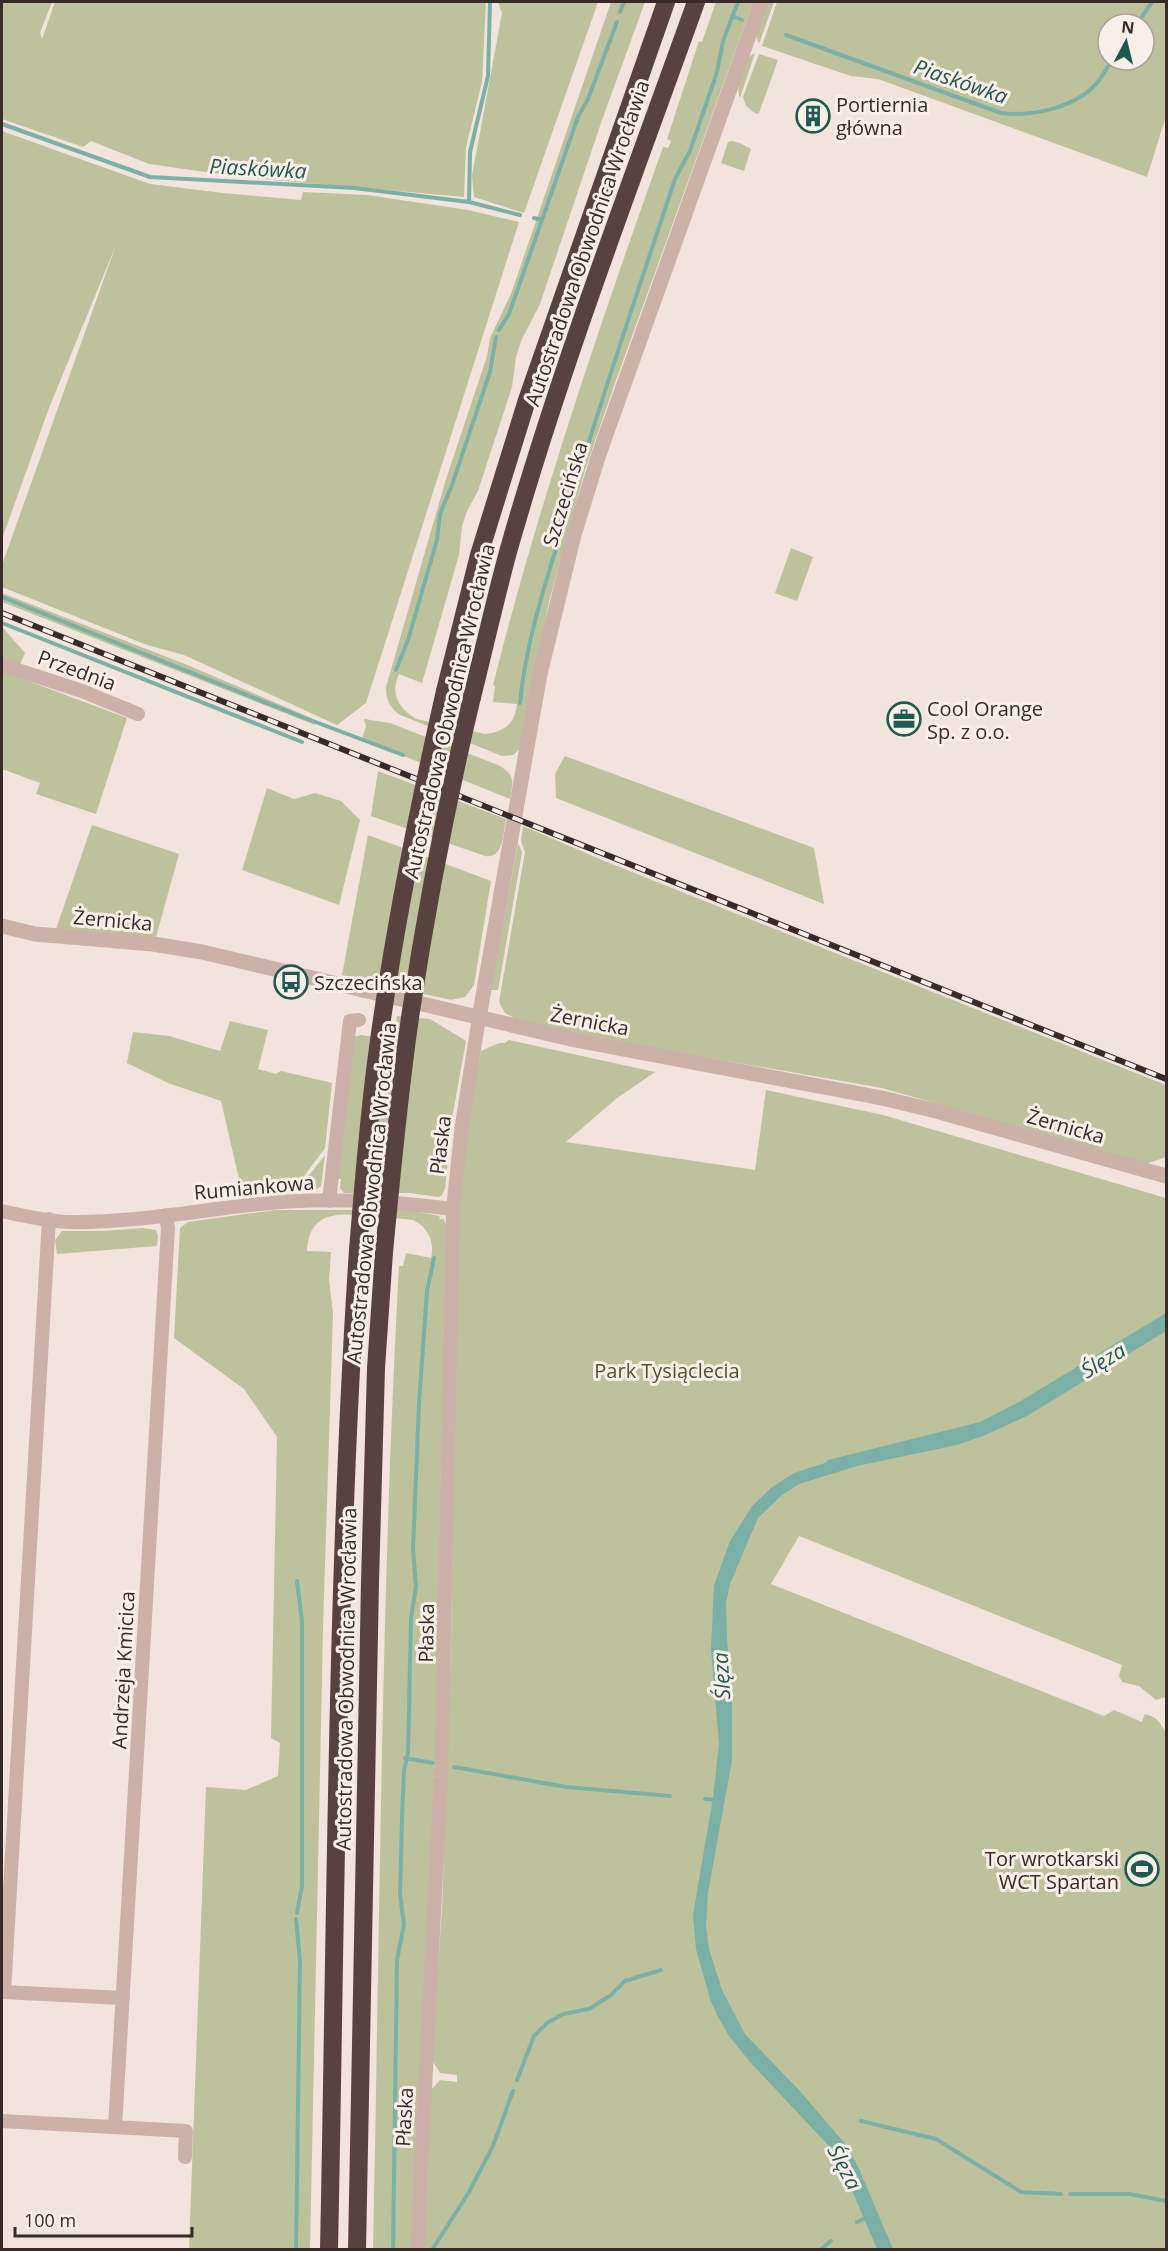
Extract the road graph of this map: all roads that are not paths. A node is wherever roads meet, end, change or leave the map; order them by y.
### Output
1 (666, 2) edge
2 (696, 2) edge
3 (762, 2) edge
4 (2, 665) edge
5 (138, 714) dead end
6 (2, 927) edge
7 (478, 1018) junction
8 (355, 1020) dead end
9 (1167, 1176) edge
10 (329, 1201) junction
11 (453, 1209) junction
12 (2, 1211) edge
13 (166, 1215) junction
14 (49, 1219) junction
15 (3, 1992) edge
16 (123, 1998) junction
17 (2, 2121) edge
18 (115, 2127) junction
19 (185, 2157) dead end
20 (329, 2250) edge
21 (357, 2250) edge
22 (418, 2250) edge

1 - 20 highway, Autostradowa Obwodnica Wrocławia, bridge
2 - 21 highway, Autostradowa Obwodnica Wrocławia, bridge
3 - 7 street, Szczecińska
4 - 5 street, Przednia
6 - 7 street, Żernicka
7 - 9 street, Żernicka
7 - 11 street, Płaska
8 - 10 street, Rumiankowa
10 - 11 street
10 - 13 street, Rumiankowa
11 - 22 street, Płaska
12 - 14 street, Rumiankowa
13 - 14 street, Rumiankowa
13 - 16 street, Andrzeja Kmicica
14 - 15 street
15 - 16 street
16 - 18 street, Andrzeja Kmicica
17 - 18 street
18 - 19 street

